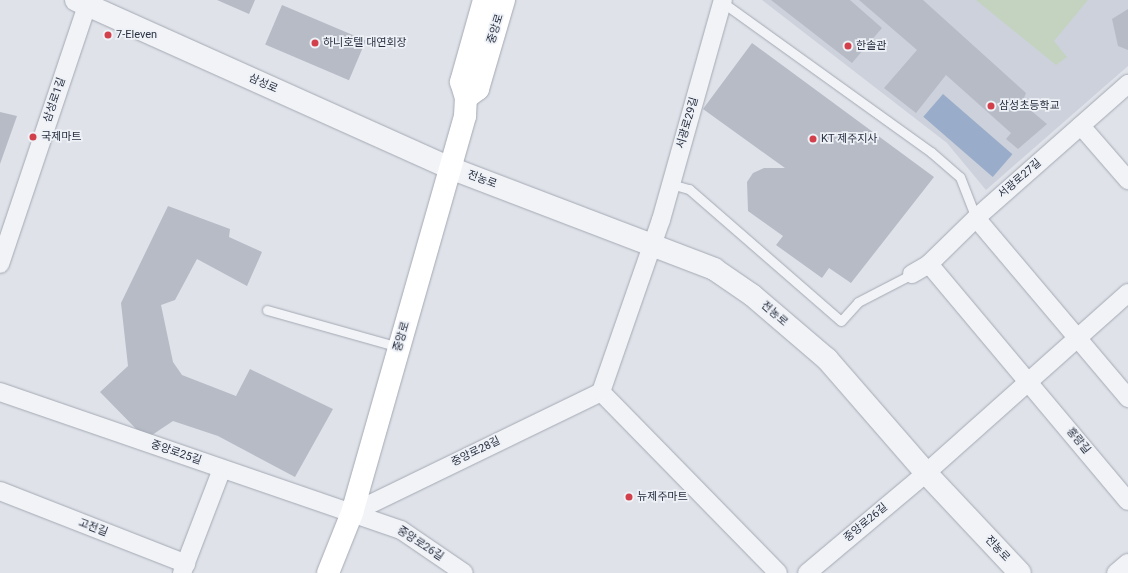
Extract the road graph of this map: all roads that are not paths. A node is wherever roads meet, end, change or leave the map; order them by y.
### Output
1 (484, 0) edge
2 (504, 0) edge
3 (723, 1) edge
4 (91, 3) edge
5 (1128, 84) edge
6 (466, 98) junction
7 (1081, 126) junction
8 (450, 168) junction
9 (1128, 180) edge
10 (671, 184) junction
11 (976, 218) junction
12 (651, 245) junction
13 (0, 264) edge
14 (929, 264) junction
15 (912, 274) joint
16 (1128, 293) edge
17 (267, 310) dead end
18 (1077, 337) junction
19 (399, 347) junction
20 (1027, 381) junction
21 (0, 392) edge
22 (601, 392) junction
23 (1128, 398) edge
24 (222, 469) junction
25 (926, 473) junction
26 (0, 491) edge
27 (1128, 501) edge
28 (352, 513) junction
29 (1128, 563) edge
30 (184, 568) edge
31 (328, 573) edge
32 (464, 573) edge
33 (778, 573) edge
34 (807, 573) edge
35 (1020, 573) edge
36 (1116, 573) edge

1 - 6 main road, 중앙로
2 - 6 main road, 중앙로
3 - 10 street, 서광로29길
3 - 11 lane
4 - 8 street, 삼성로
4 - 13 street, 삼성로1길
5 - 7 street, 서광로27길
6 - 8 main road, 중앙로
7 - 9 street
7 - 11 street, 서광로27길
8 - 12 street, 전농로
8 - 19 main road, 중앙로
10 - 12 street, 서광로29길
10 - 15 lane
11 - 14 street, 서광로27길
11 - 18 street
12 - 22 street
12 - 25 street, 전농로
14 - 15 street, 서광로27길
14 - 20 street, 홍랑길
16 - 18 street
17 - 19 lane
18 - 20 street
18 - 23 street
19 - 28 main road, 중앙로
20 - 25 street
20 - 27 street, 홍랑길
21 - 24 street, 중앙로25길
22 - 28 street, 중앙로28길
22 - 33 street
24 - 28 street, 중앙로25길
24 - 30 street, 고전길
25 - 34 street, 중앙로26길
25 - 35 street, 전농로
26 - 30 street, 고전길
28 - 31 main road, 중앙로
28 - 32 street, 중앙로26길
29 - 36 street

